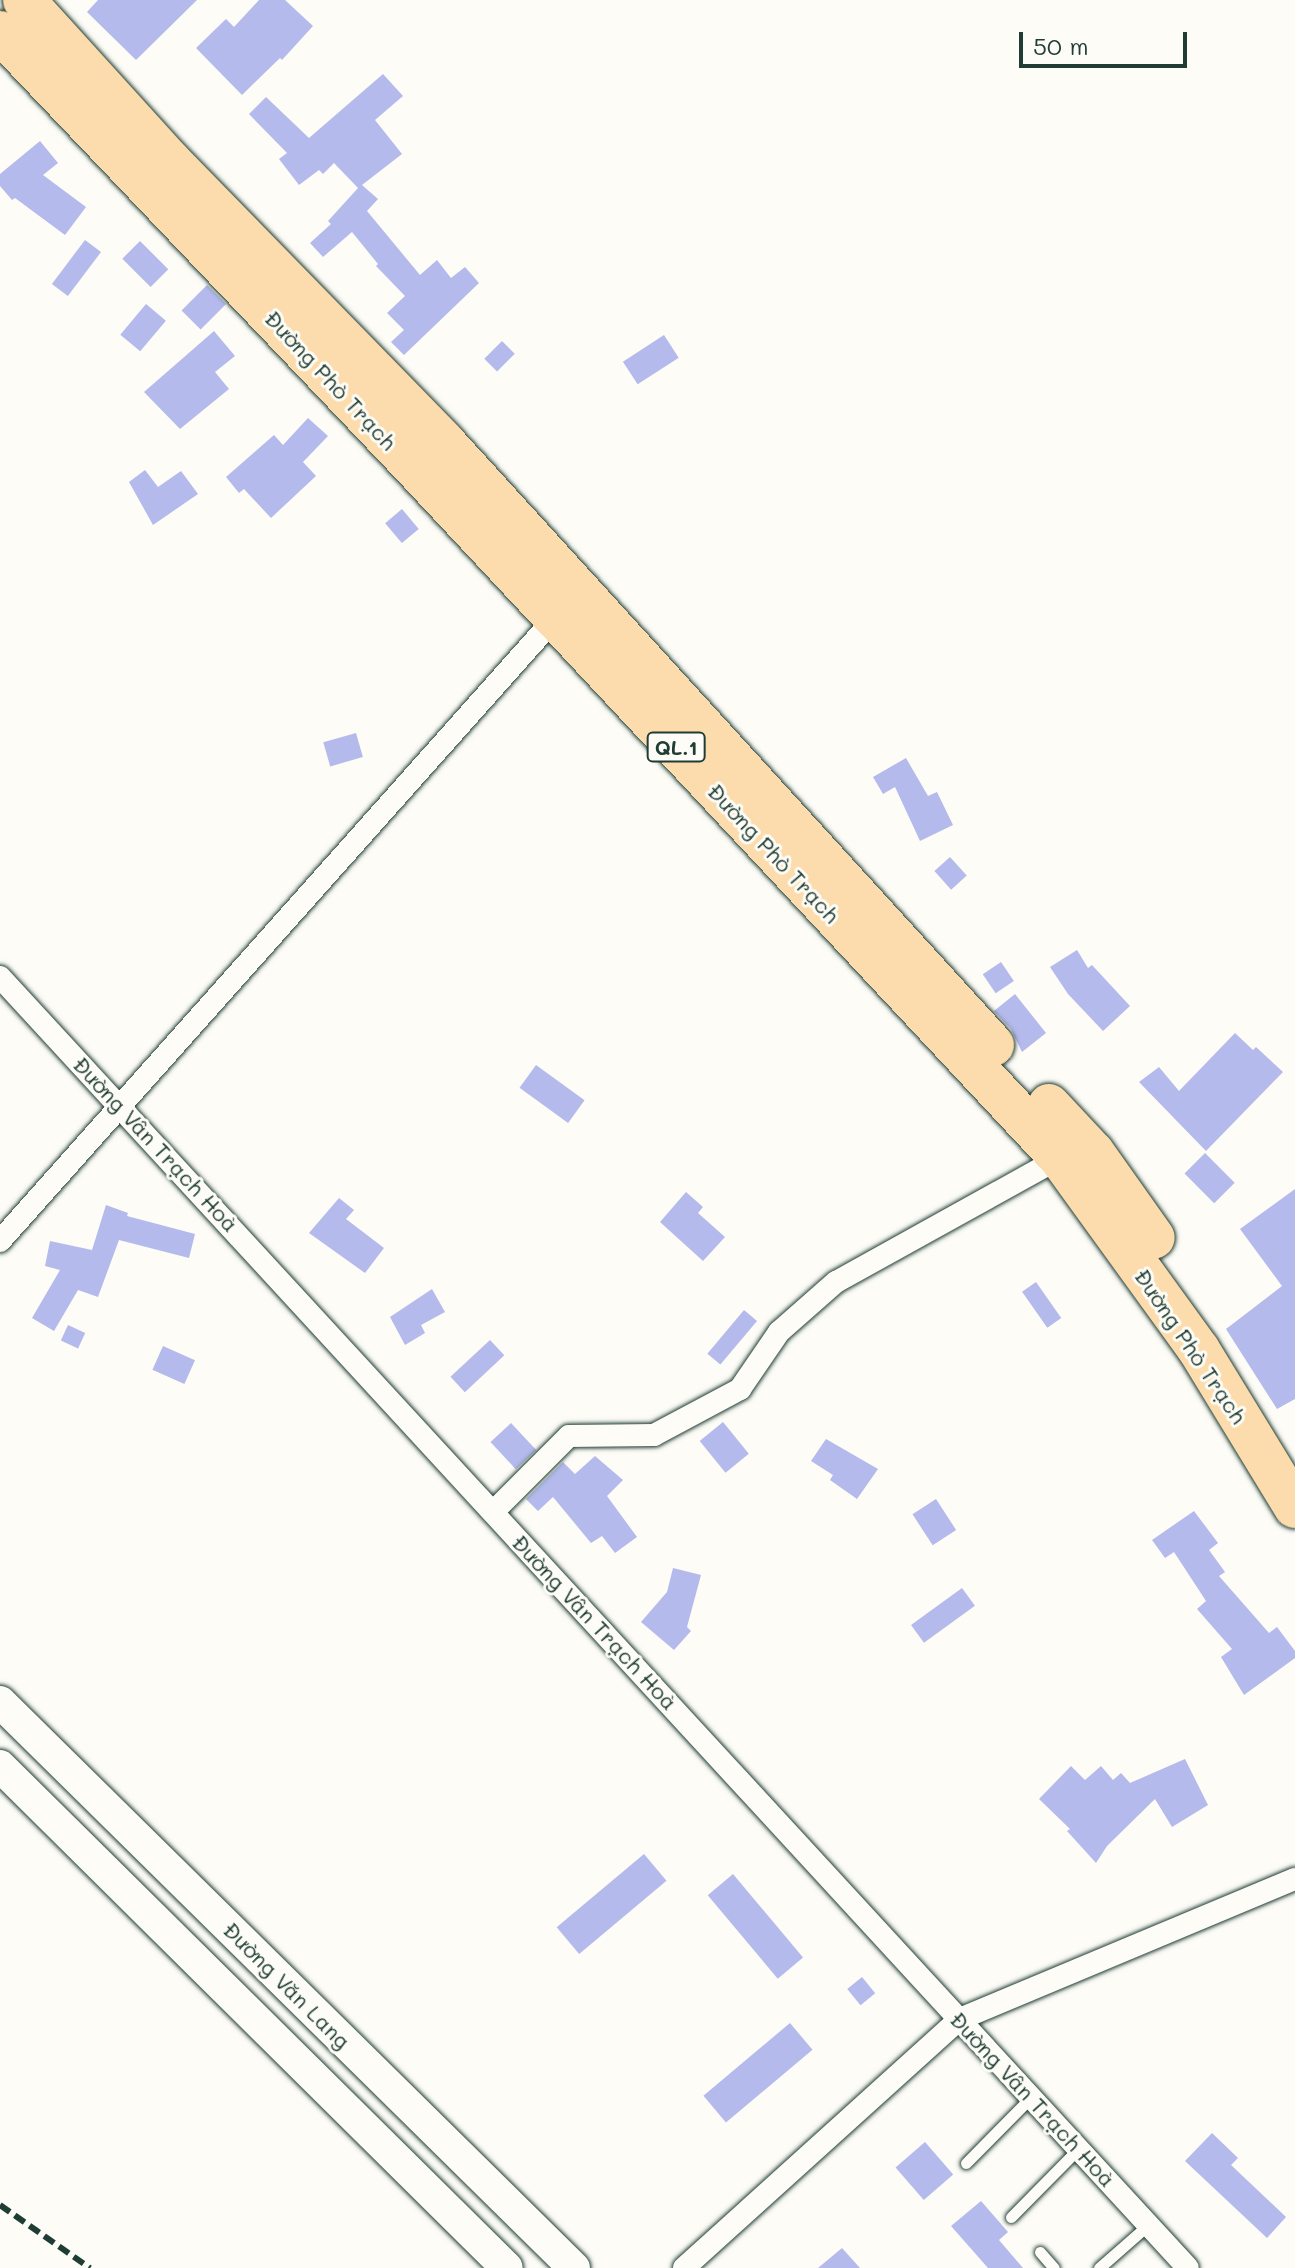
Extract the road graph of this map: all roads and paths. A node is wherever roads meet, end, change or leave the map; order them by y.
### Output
1 (24, 0) edge
2 (0, 32) edge
3 (158, 172) junction
4 (429, 455) junction
5 (555, 618) junction
6 (873, 937) junction
7 (0, 977) edge
8 (123, 1107) junction
9 (1060, 1158) junction
10 (0, 1241) edge
11 (1295, 1453) edge
12 (1295, 1507) edge
13 (493, 1512) junction
14 (0, 1702) edge
15 (0, 1766) edge
16 (1295, 1879) edge
17 (960, 2019) junction
18 (1031, 2097) junction
19 (1078, 2149) junction
20 (966, 2163) dead end
21 (1011, 2217) dead end
22 (1148, 2225) junction
23 (1040, 2252) dead end
24 (507, 2268) edge
25 (574, 2268) edge
26 (684, 2268) edge
27 (1054, 2268) edge
28 (1099, 2268) edge
29 (1188, 2268) edge

1 - 3 highway, Đường Phò Trạch / QL.1
2 - 3 highway, Đường Phò Trạch / QL.1
3 - 4 highway, Đường Phò Trạch / QL.1
4 - 5 highway, Đường Phò Trạch / QL.1
4 - 6 highway, Đường Phò Trạch / QL.1
5 - 6 highway, Đường Phò Trạch / QL.1
5 - 8 street
6 - 9 highway, Đường Phò Trạch / QL.1
6 - 11 highway, Đường Phò Trạch / QL.1
7 - 8 street, Đường Vân Trạch Hoà
8 - 10 street
8 - 13 street, Đường Vân Trạch Hoà
9 - 12 highway, Đường Phò Trạch / QL.1
9 - 13 street
13 - 17 street, Đường Vân Trạch Hoà
14 - 25 street, Đường Văn Lang
15 - 24 street, Đường Văn Lang
16 - 17 street
17 - 18 street, Đường Vân Trạch Hoà
17 - 26 street
18 - 19 street, Đường Vân Trạch Hoà
18 - 20 lane
19 - 21 lane
19 - 22 street, Đường Vân Trạch Hoà
22 - 28 lane
22 - 29 street, Đường Vân Trạch Hoà
23 - 27 lane

